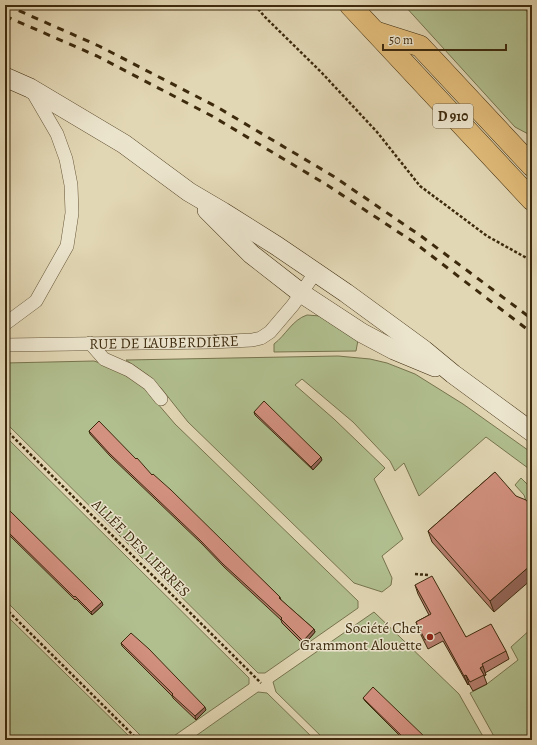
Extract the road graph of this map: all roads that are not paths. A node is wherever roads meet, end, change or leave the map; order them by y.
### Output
1 (350, 5) edge
2 (375, 32) junction
3 (5, 77) edge
4 (30, 88) junction
5 (532, 166) edge
6 (189, 192) junction
7 (532, 200) edge
8 (316, 273) junction
9 (301, 292) junction
10 (5, 324) edge
11 (90, 343) junction
12 (5, 345) edge
13 (453, 374) junction
14 (161, 399) dead end
15 (532, 432) edge

1 - 2 main road, D 910
2 - 5 main road, D 910
2 - 7 main road, D 910
3 - 4 street
4 - 6 street
4 - 10 street
6 - 8 street
6 - 9 street
8 - 9 street, RUE DE L'AUBERDIÈRE
8 - 13 street
9 - 11 street, RUE DE L'AUBERDIÈRE
9 - 13 street
11 - 12 street, RUE DE L'AUBERDIÈRE
11 - 14 street
13 - 15 street

